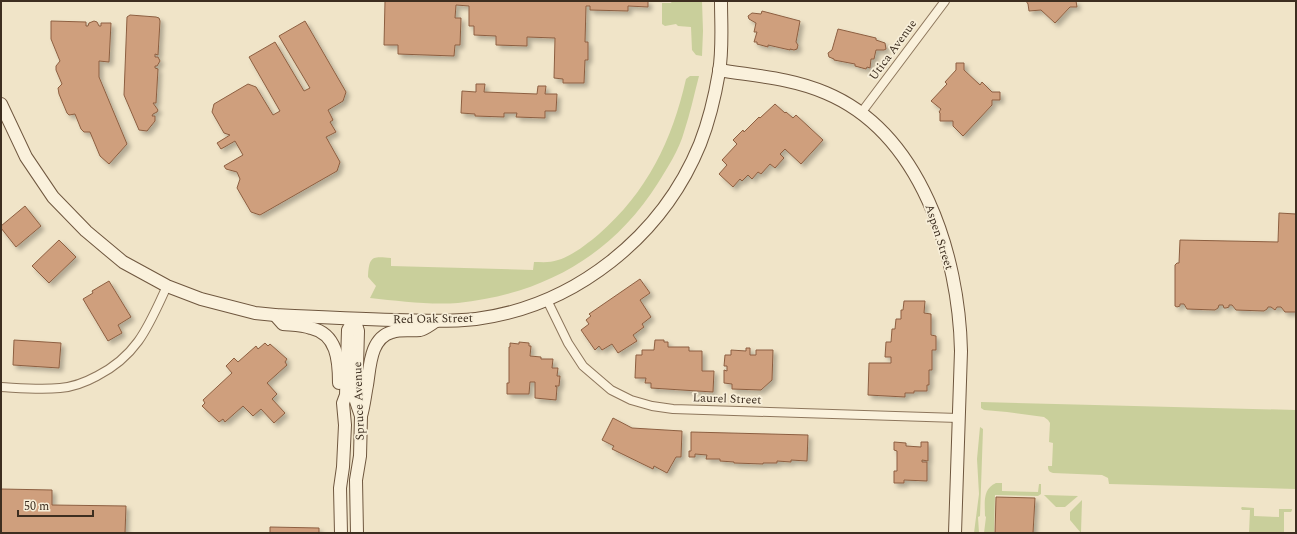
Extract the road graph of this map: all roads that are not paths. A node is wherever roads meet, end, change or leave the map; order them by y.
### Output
1 (721, 1) edge
2 (945, 1) edge
3 (719, 70) junction
4 (1, 104) edge
5 (861, 113) junction
6 (168, 286) junction
7 (547, 300) junction
8 (275, 315) junction
9 (354, 319) junction
10 (436, 321) junction
11 (1, 387) edge
12 (343, 403) junction
13 (361, 416) junction
14 (958, 418) junction
15 (341, 533) edge
16 (357, 533) edge
17 (955, 533) edge

1 - 3 street, Red Oak Street
2 - 5 street, Utica Avenue
3 - 5 street, Aspen Street
3 - 7 street, Red Oak Street
4 - 6 street, Red Oak Street
5 - 14 street, Aspen Street
6 - 8 street, Red Oak Street
6 - 11 street
7 - 10 street, Red Oak Street
7 - 14 street, Laurel Street
8 - 9 street, Red Oak Street
8 - 12 street
9 - 10 street, Red Oak Street
9 - 12 street, Spruce Avenue
9 - 13 street, Spruce Avenue
10 - 13 street
12 - 15 street, Spruce Avenue
13 - 16 street, Spruce Avenue
14 - 17 street, Aspen Street

